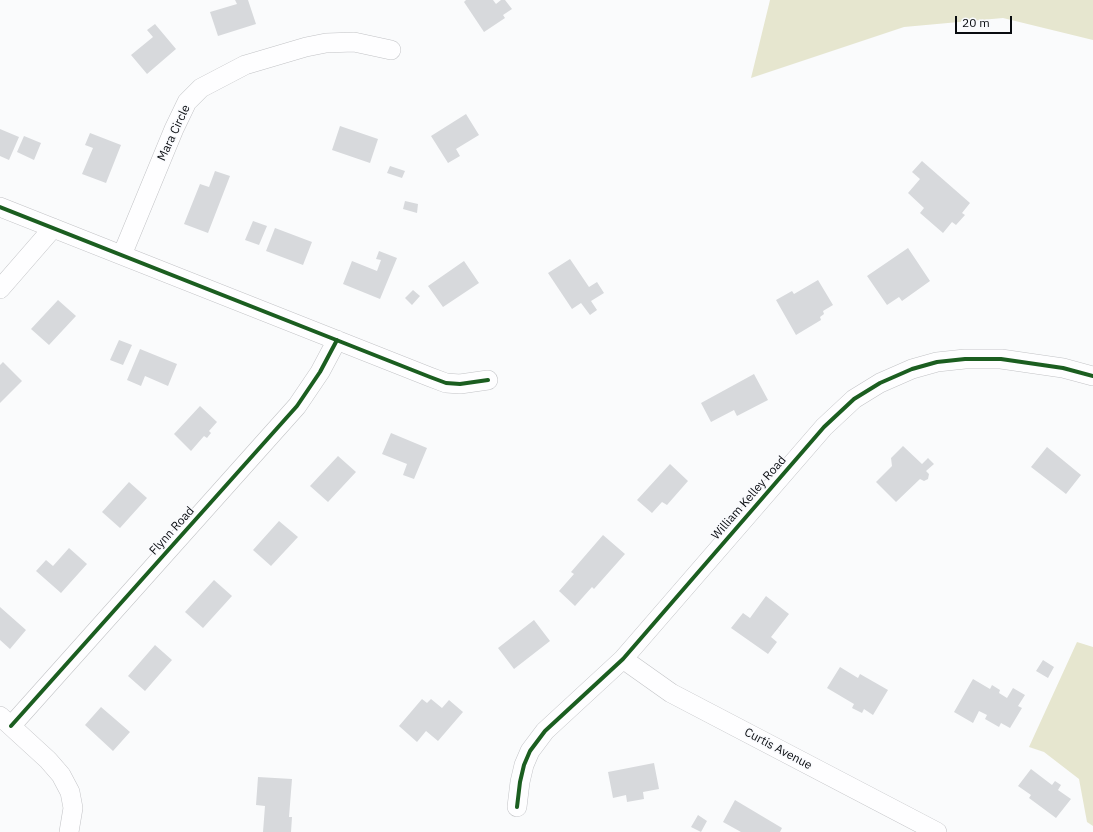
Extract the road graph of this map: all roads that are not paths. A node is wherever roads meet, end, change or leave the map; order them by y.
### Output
1 (391, 50) dead end
2 (0, 207) edge
3 (53, 228) junction
4 (122, 255) junction
5 (0, 289) edge
6 (337, 340) junction
7 (1093, 376) edge
8 (488, 380) dead end
9 (623, 659) junction
10 (5, 721) edge
11 (517, 807) dead end
12 (69, 832) edge
13 (937, 832) edge

1 - 4 street, Mara Circle
2 - 3 street
3 - 4 street
3 - 5 street
4 - 6 street
6 - 8 street
6 - 10 street, Flynn Road
7 - 9 street, William Kelley Road
9 - 11 street, William Kelley Road
9 - 13 street, Curtis Avenue
10 - 12 street

